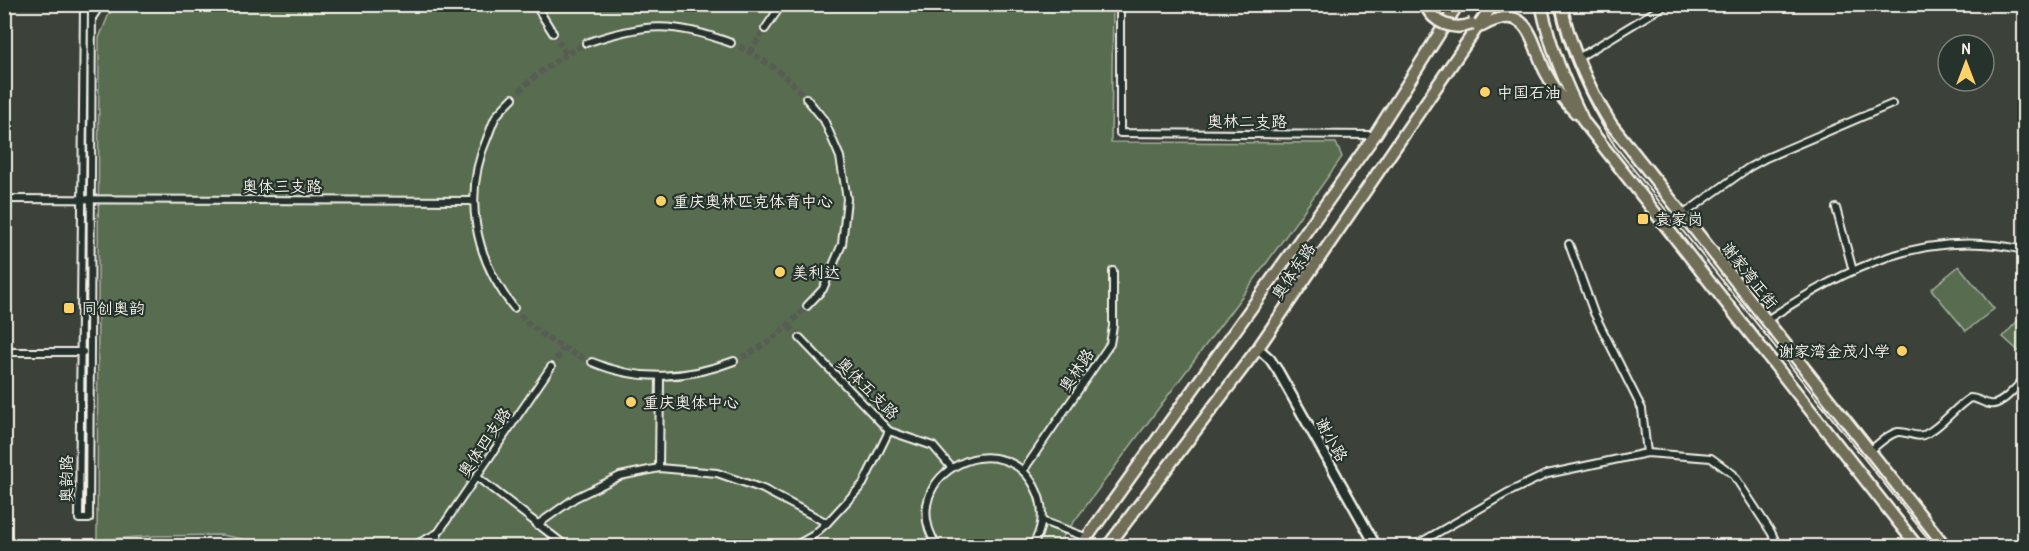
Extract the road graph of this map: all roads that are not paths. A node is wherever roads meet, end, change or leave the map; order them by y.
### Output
1 (83, 4) edge
2 (92, 4) edge
3 (102, 4) edge
4 (535, 4) edge
5 (782, 4) edge
6 (1120, 4) edge
7 (1425, 4) edge
8 (1458, 4) edge
9 (1541, 4) edge
10 (1561, 4) edge
11 (1667, 4) edge
12 (1490, 9) edge
13 (87, 20) junction
14 (1473, 28) junction
15 (765, 29) tunnel mouth
16 (553, 33) tunnel mouth
17 (586, 43) tunnel mouth
18 (731, 43) tunnel mouth
19 (1578, 58) junction
20 (513, 98) tunnel mouth
21 (806, 98) tunnel mouth
22 (1892, 104) dead end
23 (1584, 122) junction
24 (1375, 135) junction
25 (4, 199) edge
26 (81, 199) junction
27 (90, 199) junction
28 (473, 201) junction
29 (1836, 208) dead end
30 (1683, 214) junction
31 (1569, 244) dead end
32 (2025, 250) edge
33 (1113, 271) dead end
34 (1853, 271) junction
35 (807, 306) tunnel mouth
36 (514, 308) tunnel mouth
37 (1767, 320) junction
38 (801, 338) tunnel mouth
39 (1258, 348) junction
40 (4, 352) edge
41 (80, 352) junction
42 (90, 352) junction
43 (734, 361) tunnel mouth
44 (592, 362) tunnel mouth
45 (551, 367) tunnel mouth
46 (660, 377) junction
47 (2024, 382) edge
48 (889, 431) junction
49 (1870, 451) junction
50 (1647, 453) junction
51 (951, 467) junction
52 (659, 468) junction
53 (1023, 471) junction
54 (477, 477) junction
55 (1042, 521) junction
56 (827, 523) junction
57 (537, 525) junction
58 (438, 533) junction
59 (1085, 542) edge
60 (412, 546) edge
61 (435, 546) edge
62 (567, 546) edge
63 (794, 546) edge
64 (936, 546) edge
65 (1032, 546) edge
66 (1108, 546) edge
67 (1376, 546) edge
68 (1414, 546) edge
69 (1778, 546) edge
70 (1917, 546) edge
71 (1945, 546) edge

1 - 13 street
2 - 13 street, 奥韵路
3 - 13 street
4 - 16 street
5 - 15 street
6 - 24 street, 奥林二支路
7 - 14 main road, bridge
8 - 24 main road, 奥体东路
9 - 23 main road
10 - 19 main road, 谢家湾正街
11 - 19 street
12 - 14 main road
13 - 26 street, 奥韵路
13 - 27 street, 奥韵路
14 - 23 main road
14 - 39 main road, 奥体东路
17 - 18 street
19 - 30 main road, 谢家湾正街
20 - 28 street
21 - 35 street
22 - 30 street
23 - 70 main road
24 - 59 main road, 奥体东路
25 - 26 street, 奥体三支路
26 - 27 street, 奥体三支路
26 - 41 street, 奥韵路
27 - 28 street, 奥体三支路
27 - 42 street, 奥韵路
28 - 36 street
29 - 34 street
30 - 37 main road, 谢家湾正街
31 - 50 street
32 - 34 street
33 - 53 street, 奥林路
34 - 37 street
37 - 49 main road, 谢家湾正街
38 - 48 street, 奥体五支路
39 - 66 main road, 奥体东路
39 - 67 street, 谢小路
40 - 41 street
41 - 42 street
41 - 42 street, 奥韵路
43 - 46 street
44 - 46 street
45 - 54 street, 奥体四支路
46 - 52 street
47 - 49 street
48 - 51 street, 奥体五支路
48 - 56 street
49 - 71 main road, 谢家湾正街
50 - 68 street
50 - 69 street
51 - 53 street
51 - 64 street
52 - 56 street
52 - 57 street
53 - 55 street
54 - 57 street
54 - 58 street, 奥体四支路
55 - 59 street
55 - 65 street
56 - 63 street
57 - 62 street
58 - 60 street
58 - 61 street

